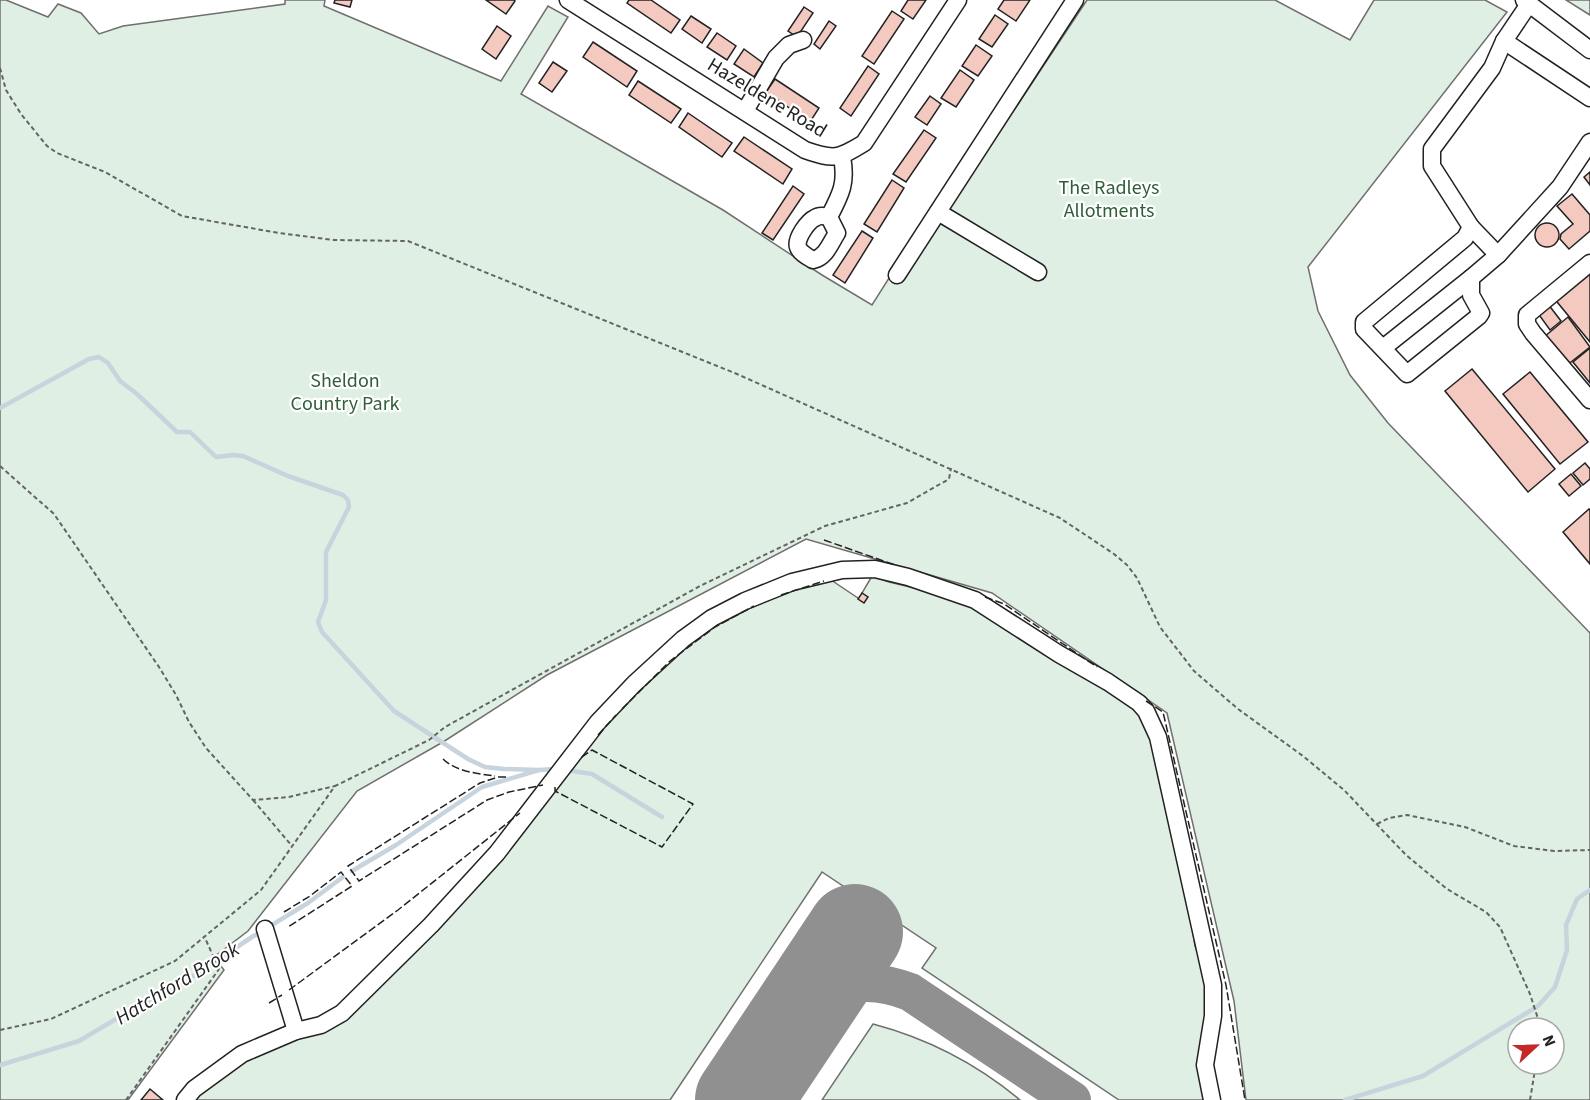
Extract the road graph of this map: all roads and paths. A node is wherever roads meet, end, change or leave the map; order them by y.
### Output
1 (568, 0) edge
2 (958, 0) edge
3 (1075, 0) edge
4 (1527, 2) edge
5 (803, 40) dead end
6 (1504, 41) junction
7 (1590, 50) edge
8 (0, 68) edge
9 (1590, 98) edge
10 (745, 111) junction
11 (1590, 142) edge
12 (842, 156) junction
13 (938, 212) junction
14 (830, 217) dead end
15 (1471, 227) junction
16 (1498, 255) junction
17 (1590, 263) edge
18 (1038, 272) dead end
19 (897, 275) dead end
20 (1471, 278) junction
21 (1383, 348) junction
22 (1590, 400) edge
23 (0, 466) edge
24 (951, 468) junction
25 (335, 786) junction
26 (253, 800) junction
27 (1377, 824) junction
28 (292, 846) junction
29 (1590, 850) edge
30 (265, 929) dead end
31 (205, 937) junction
32 (1537, 1016) edge
33 (0, 1030) edge
34 (296, 1031) junction
35 (1205, 1065) junction
36 (1534, 1076) edge
37 (126, 1100) edge
38 (184, 1100) edge
39 (1200, 1100) edge
40 (1212, 1100) edge
41 (1530, 1100) edge

1 - 10 street, Hazeldene Road
2 - 12 street, Hazeldene Road
3 - 13 street
4 - 6 street
4 - 7 street
5 - 10 street
6 - 9 street
6 - 15 street
8 - 24 path
10 - 12 street, Hazeldene Road
11 - 16 street
12 - 14 street
13 - 18 street
13 - 19 street
15 - 16 street
15 - 21 street
16 - 20 street
17 - 22 street
20 - 21 street
20 - 21 street
23 - 26 path
24 - 25 path
24 - 27 path
25 - 26 path
25 - 28 path
26 - 28 path
27 - 29 path
27 - 32 path
28 - 31 path
30 - 34 street
31 - 33 path
31 - 37 path
34 - 35 street
34 - 38 street
35 - 39 street
35 - 40 street
36 - 41 path

